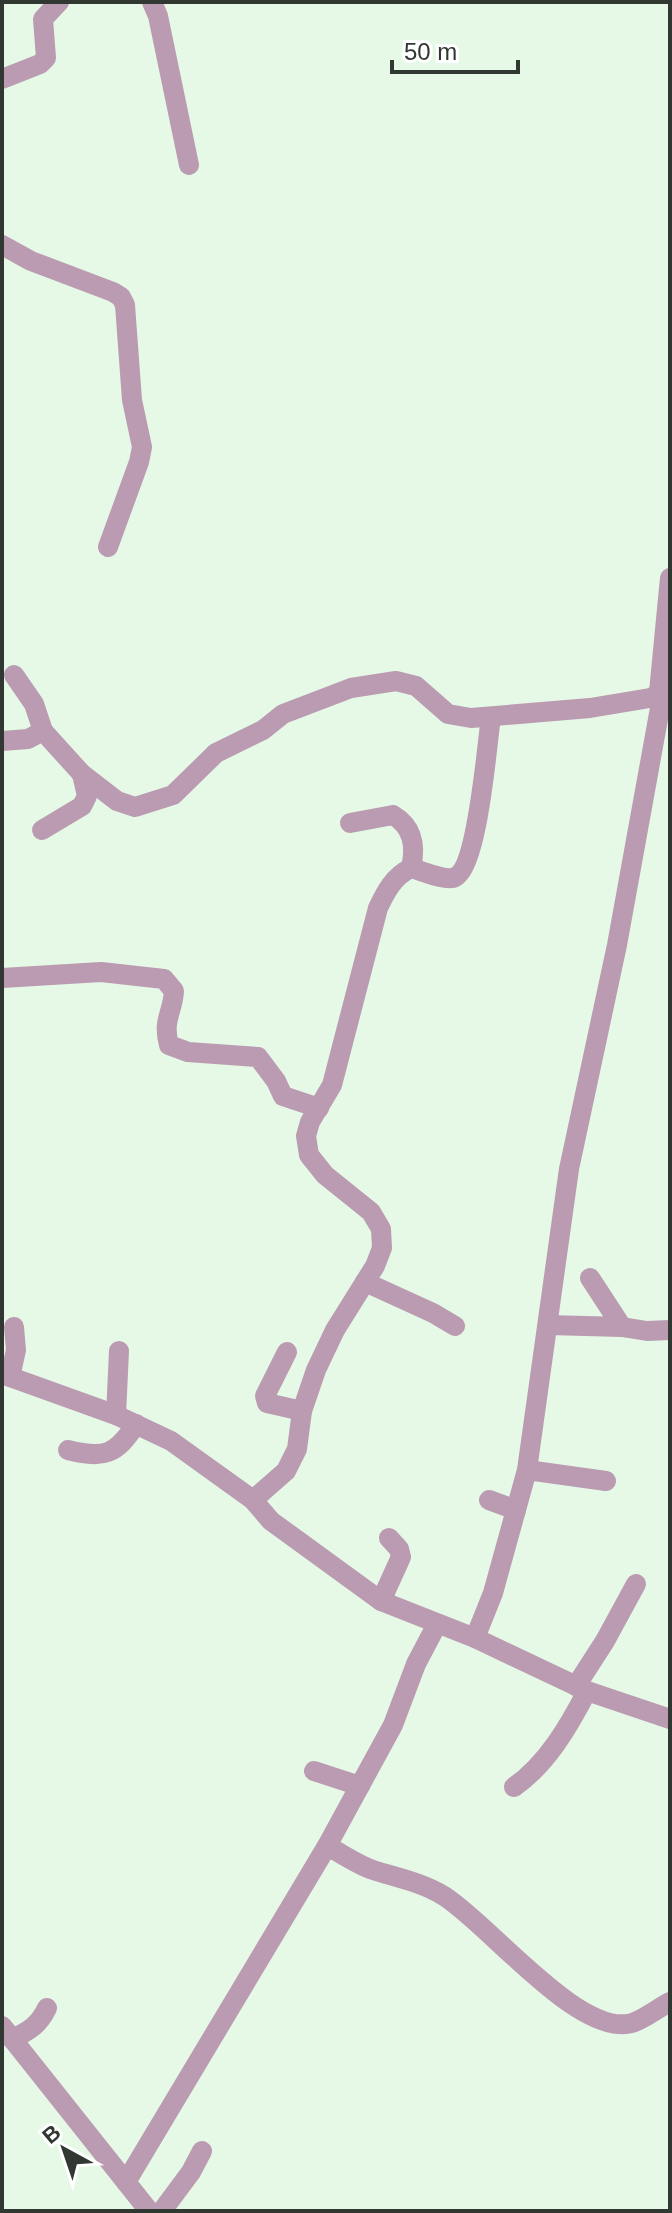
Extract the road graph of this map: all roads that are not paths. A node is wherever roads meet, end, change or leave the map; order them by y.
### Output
1 (59, 2) edge
2 (152, 2) edge
3 (2, 79) edge
4 (189, 165) dead end
5 (2, 245) edge
6 (108, 547) dead end
7 (670, 578) edge
8 (14, 675) dead end
9 (665, 690) edge
10 (491, 717) junction
11 (43, 731) junction
12 (2, 741) edge
13 (82, 774) junction
14 (350, 823) dead end
15 (42, 830) dead end
16 (411, 868) junction
17 (2, 978) edge
18 (319, 1108) junction
19 (590, 1278) dead end
20 (365, 1282) junction
21 (548, 1325) junction
22 (455, 1326) dead end
23 (14, 1327) dead end
24 (622, 1327) junction
25 (670, 1330) edge
26 (119, 1351) dead end
27 (287, 1352) dead end
28 (6, 1375) edge
29 (302, 1411) junction
30 (116, 1415) junction
31 (136, 1424) junction
32 (68, 1450) dead end
33 (527, 1470) junction
34 (606, 1481) dead end
35 (253, 1500) junction
36 (489, 1500) dead end
37 (516, 1510) junction
38 (389, 1538) dead end
39 (636, 1584) dead end
40 (381, 1601) junction
41 (437, 1624) junction
42 (475, 1638) junction
43 (582, 1688) junction
44 (670, 1719) edge
45 (314, 1771) dead end
46 (360, 1786) junction
47 (514, 1787) dead end
48 (327, 1846) junction
49 (670, 2002) edge
50 (47, 2008) dead end
51 (7, 2032) edge
52 (202, 2151) dead end
53 (126, 2182) junction
54 (149, 2211) edge
55 (162, 2211) edge

1 - 3 street
2 - 4 street
5 - 6 street
7 - 9 street
8 - 11 street
9 - 10 street
9 - 21 street
10 - 13 street
10 - 16 street
11 - 12 street
11 - 13 street
13 - 15 street
14 - 16 street
16 - 18 street
17 - 18 street
18 - 20 street
19 - 24 street
20 - 22 street
20 - 29 street
21 - 24 street
21 - 33 street
23 - 28 street
24 - 25 street
26 - 30 street
27 - 29 street
28 - 30 street
29 - 35 street
30 - 31 street
31 - 32 street
31 - 35 street
33 - 34 street
33 - 37 street
35 - 40 street
36 - 37 street
37 - 42 street
38 - 40 street
39 - 43 street
40 - 41 street
41 - 42 street
41 - 46 street
42 - 43 street
43 - 44 street
43 - 47 street
45 - 46 street
46 - 48 street
48 - 49 street
48 - 53 street
50 - 51 street
51 - 53 street
52 - 55 street
53 - 54 street

